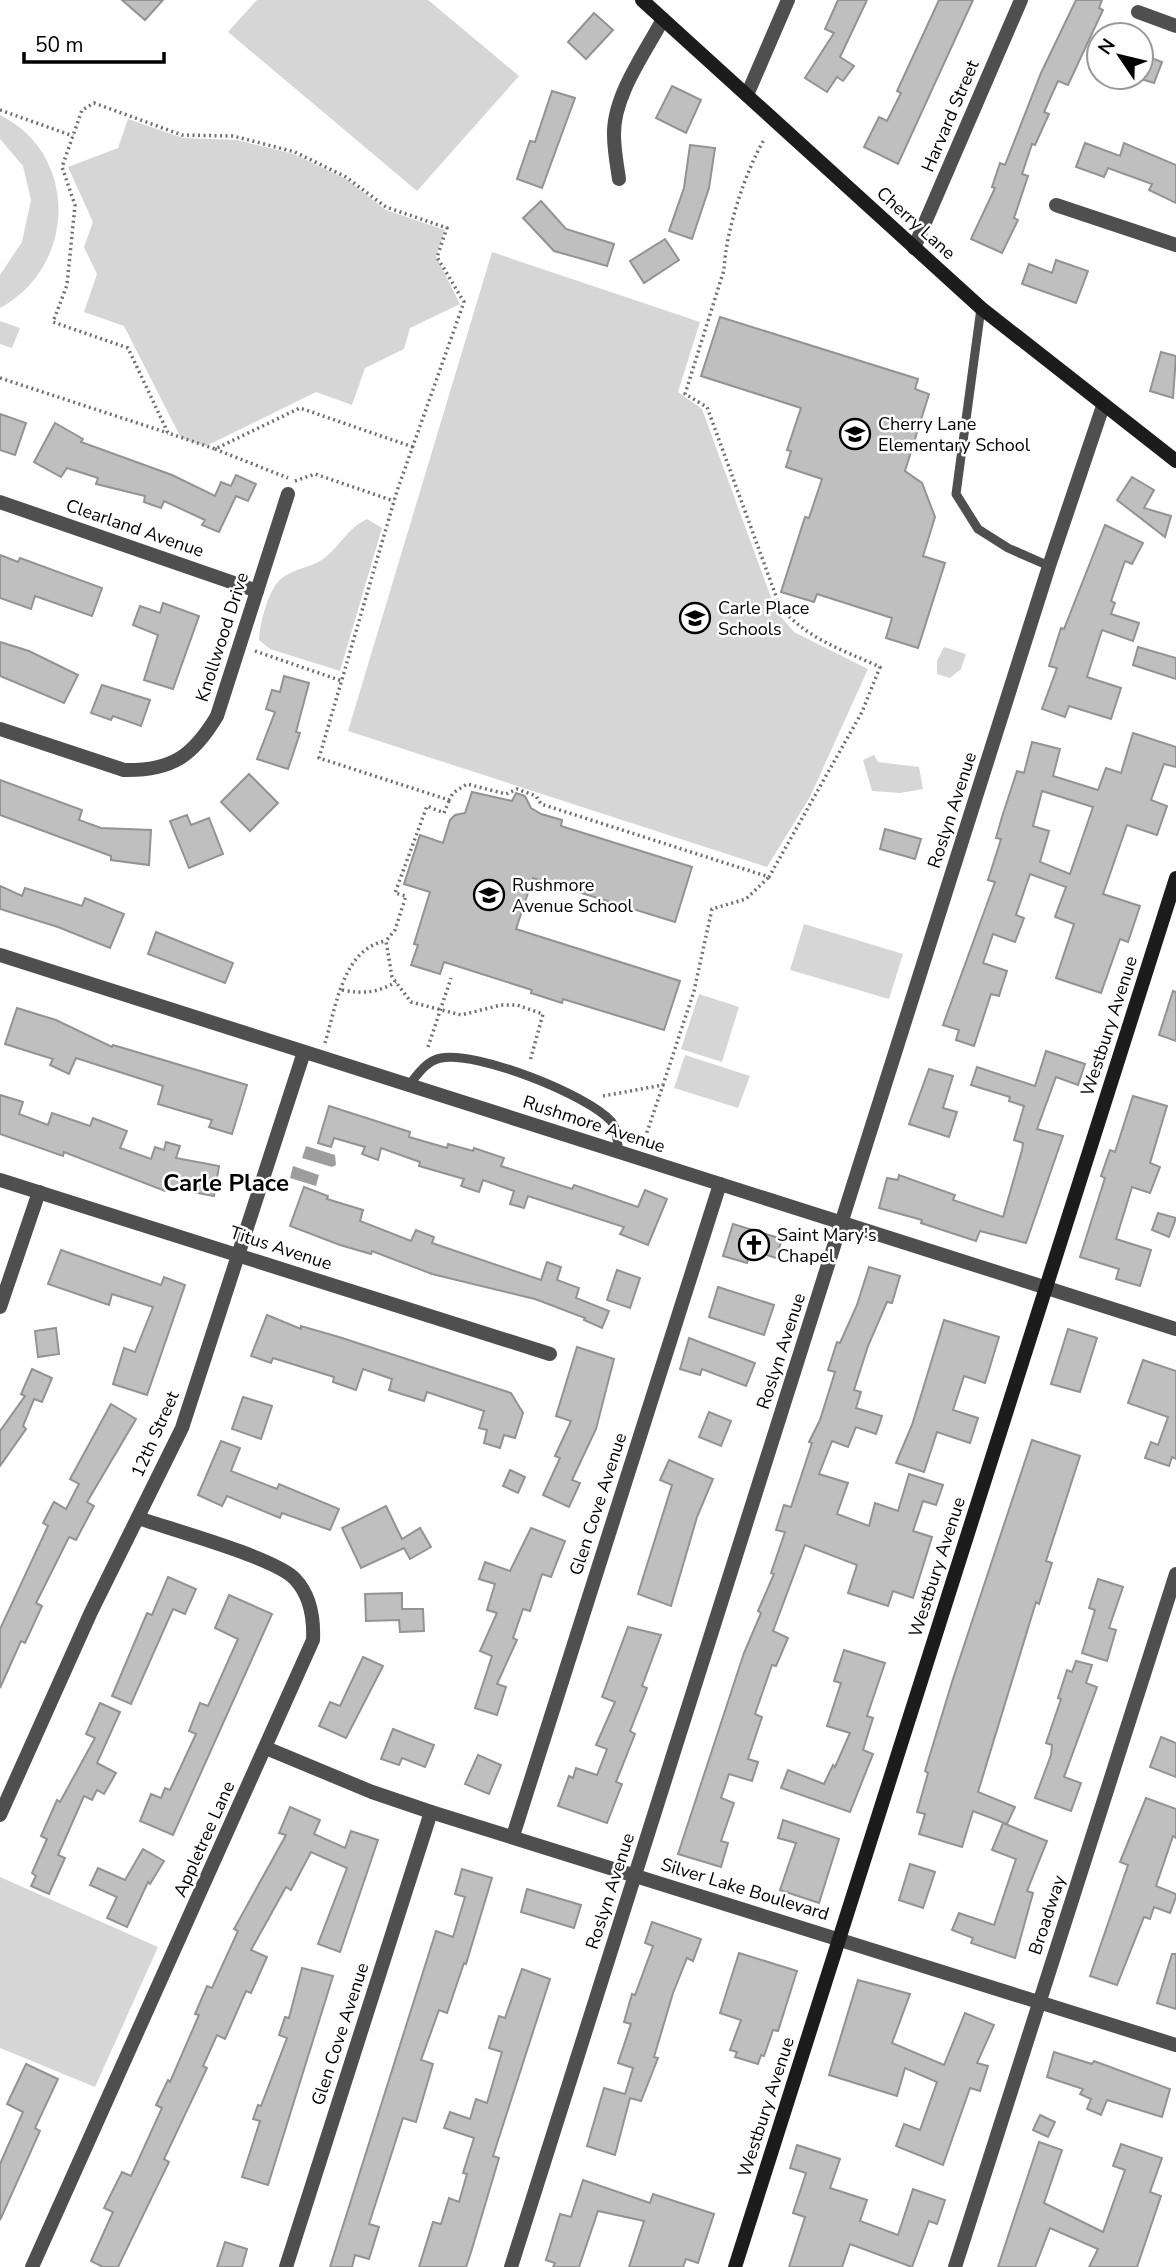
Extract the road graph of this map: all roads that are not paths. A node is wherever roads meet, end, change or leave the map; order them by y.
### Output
1 (642, 0) edge
2 (788, 0) edge
3 (1021, 0) edge
4 (1138, 12) dead end
5 (663, 19) junction
6 (1176, 26) edge
7 (747, 94) junction
8 (619, 179) dead end
9 (1056, 205) dead end
10 (1176, 245) edge
11 (914, 248) junction
12 (981, 308) junction
13 (1103, 407) junction
14 (1176, 461) edge
15 (288, 494) dead end
16 (0, 502) edge
17 (1049, 566) junction
18 (257, 591) junction
19 (0, 729) edge
20 (1176, 878) edge
21 (0, 955) edge
22 (304, 1052) junction
23 (409, 1085) junction
24 (619, 1152) junction
25 (0, 1180) edge
26 (720, 1184) junction
27 (39, 1192) junction
28 (842, 1223) junction
29 (238, 1255) junction
30 (1046, 1287) junction
31 (0, 1307) edge
32 (1176, 1329) edge
33 (550, 1354) dead end
34 (138, 1518) junction
35 (1176, 1574) edge
36 (266, 1748) junction
37 (431, 1812) junction
38 (0, 1815) edge
39 (513, 1836) junction
40 (635, 1875) junction
41 (839, 1939) junction
42 (1040, 2002) junction
43 (1176, 2045) edge
44 (32, 2267) edge
45 (286, 2267) edge
46 (511, 2267) edge
47 (735, 2267) edge
48 (955, 2267) edge

1 - 5 main road, Cherry Lane
2 - 7 street
3 - 11 street, Harvard Street
4 - 6 street
5 - 7 main road, Cherry Lane
5 - 8 street
7 - 11 main road, Cherry Lane
9 - 10 street
11 - 12 main road, Cherry Lane
12 - 13 main road, Cherry Lane
12 - 17 lane
13 - 14 main road, Cherry Lane
13 - 17 street, Roslyn Avenue
15 - 18 street, Knollwood Drive
16 - 18 street, Clearland Avenue
17 - 28 street, Roslyn Avenue
18 - 19 street, Knollwood Drive
20 - 30 main road, Westbury Avenue
21 - 22 street, Rushmore Avenue
22 - 23 street, Rushmore Avenue
22 - 29 street, 12th Street
23 - 24 street, Rushmore Avenue
23 - 24 lane
24 - 26 street, Rushmore Avenue
25 - 27 street, Titus Avenue
26 - 28 street, Rushmore Avenue
26 - 39 street, Glen Cove Avenue
27 - 29 street, Titus Avenue
27 - 31 street
28 - 30 street, Rushmore Avenue
28 - 40 street, Roslyn Avenue
29 - 33 street, Titus Avenue
29 - 34 street, 12th Street
30 - 32 street, Rushmore Avenue
30 - 41 main road, Westbury Avenue
34 - 36 street, Appletree Lane
34 - 38 street, 12th Street
35 - 42 street, Broadway
36 - 37 street, Silver Lake Boulevard
36 - 44 street, Appletree Lane
37 - 39 street, Silver Lake Boulevard
37 - 45 street, Glen Cove Avenue
39 - 40 street, Silver Lake Boulevard
40 - 41 street, Silver Lake Boulevard
40 - 46 street, Roslyn Avenue
41 - 42 street, Silver Lake Boulevard
41 - 47 main road, Westbury Avenue
42 - 43 street, Silver Lake Boulevard
42 - 48 street, Broadway

